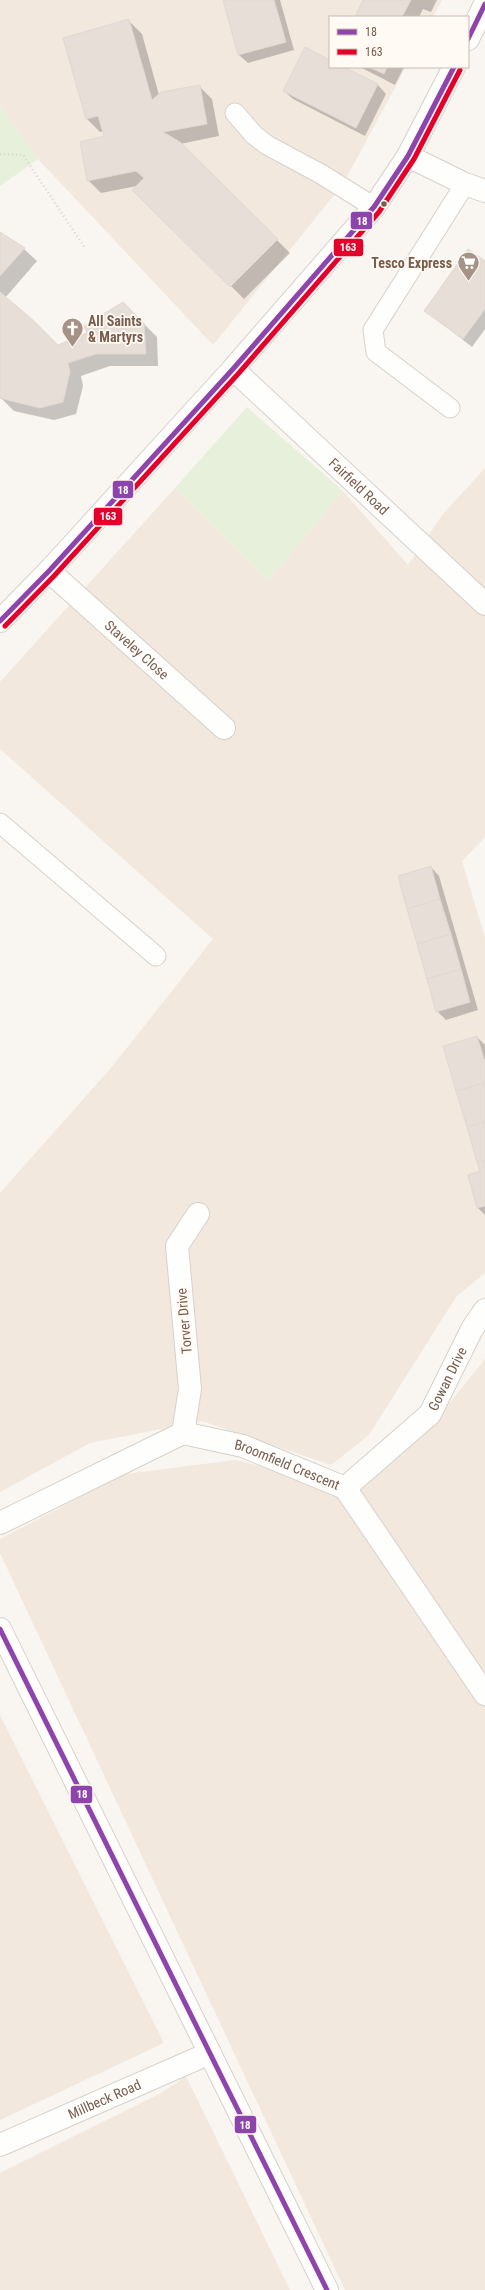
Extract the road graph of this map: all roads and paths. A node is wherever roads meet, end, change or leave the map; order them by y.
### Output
1 (485, 4) edge
2 (469, 37) edge
3 (453, 68) edge
4 (235, 113) dead end
5 (0, 154) edge
6 (408, 156) junction
7 (475, 187) edge
8 (374, 207) junction
9 (85, 248) dead end
10 (234, 369) junction
11 (450, 408) dead end
12 (49, 571) junction
13 (485, 604) edge
14 (0, 622) edge
15 (224, 728) dead end
16 (0, 823) edge
17 (156, 956) dead end
18 (198, 1214) dead end
19 (485, 1310) edge
20 (183, 1433) junction
21 (345, 1488) junction
22 (0, 1523) edge
23 (0, 1629) edge
24 (485, 1694) edge
25 (210, 2053) junction
26 (0, 2145) edge
27 (326, 2290) edge

1 - 2 street
3 - 6 street
4 - 8 lane
5 - 9 path
6 - 7 street
6 - 8 street
7 - 11 lane
8 - 10 street
10 - 12 street
10 - 13 street, Fairfield Road
12 - 14 street
12 - 15 street, Staveley Close
16 - 17 lane
18 - 20 street, Torver Drive
19 - 21 street, Gowan Drive
20 - 21 street, Broomfield Crescent
20 - 22 street
21 - 24 street, Broomfield Crescent
23 - 25 street
25 - 26 street, Millbeck Road
25 - 27 street

